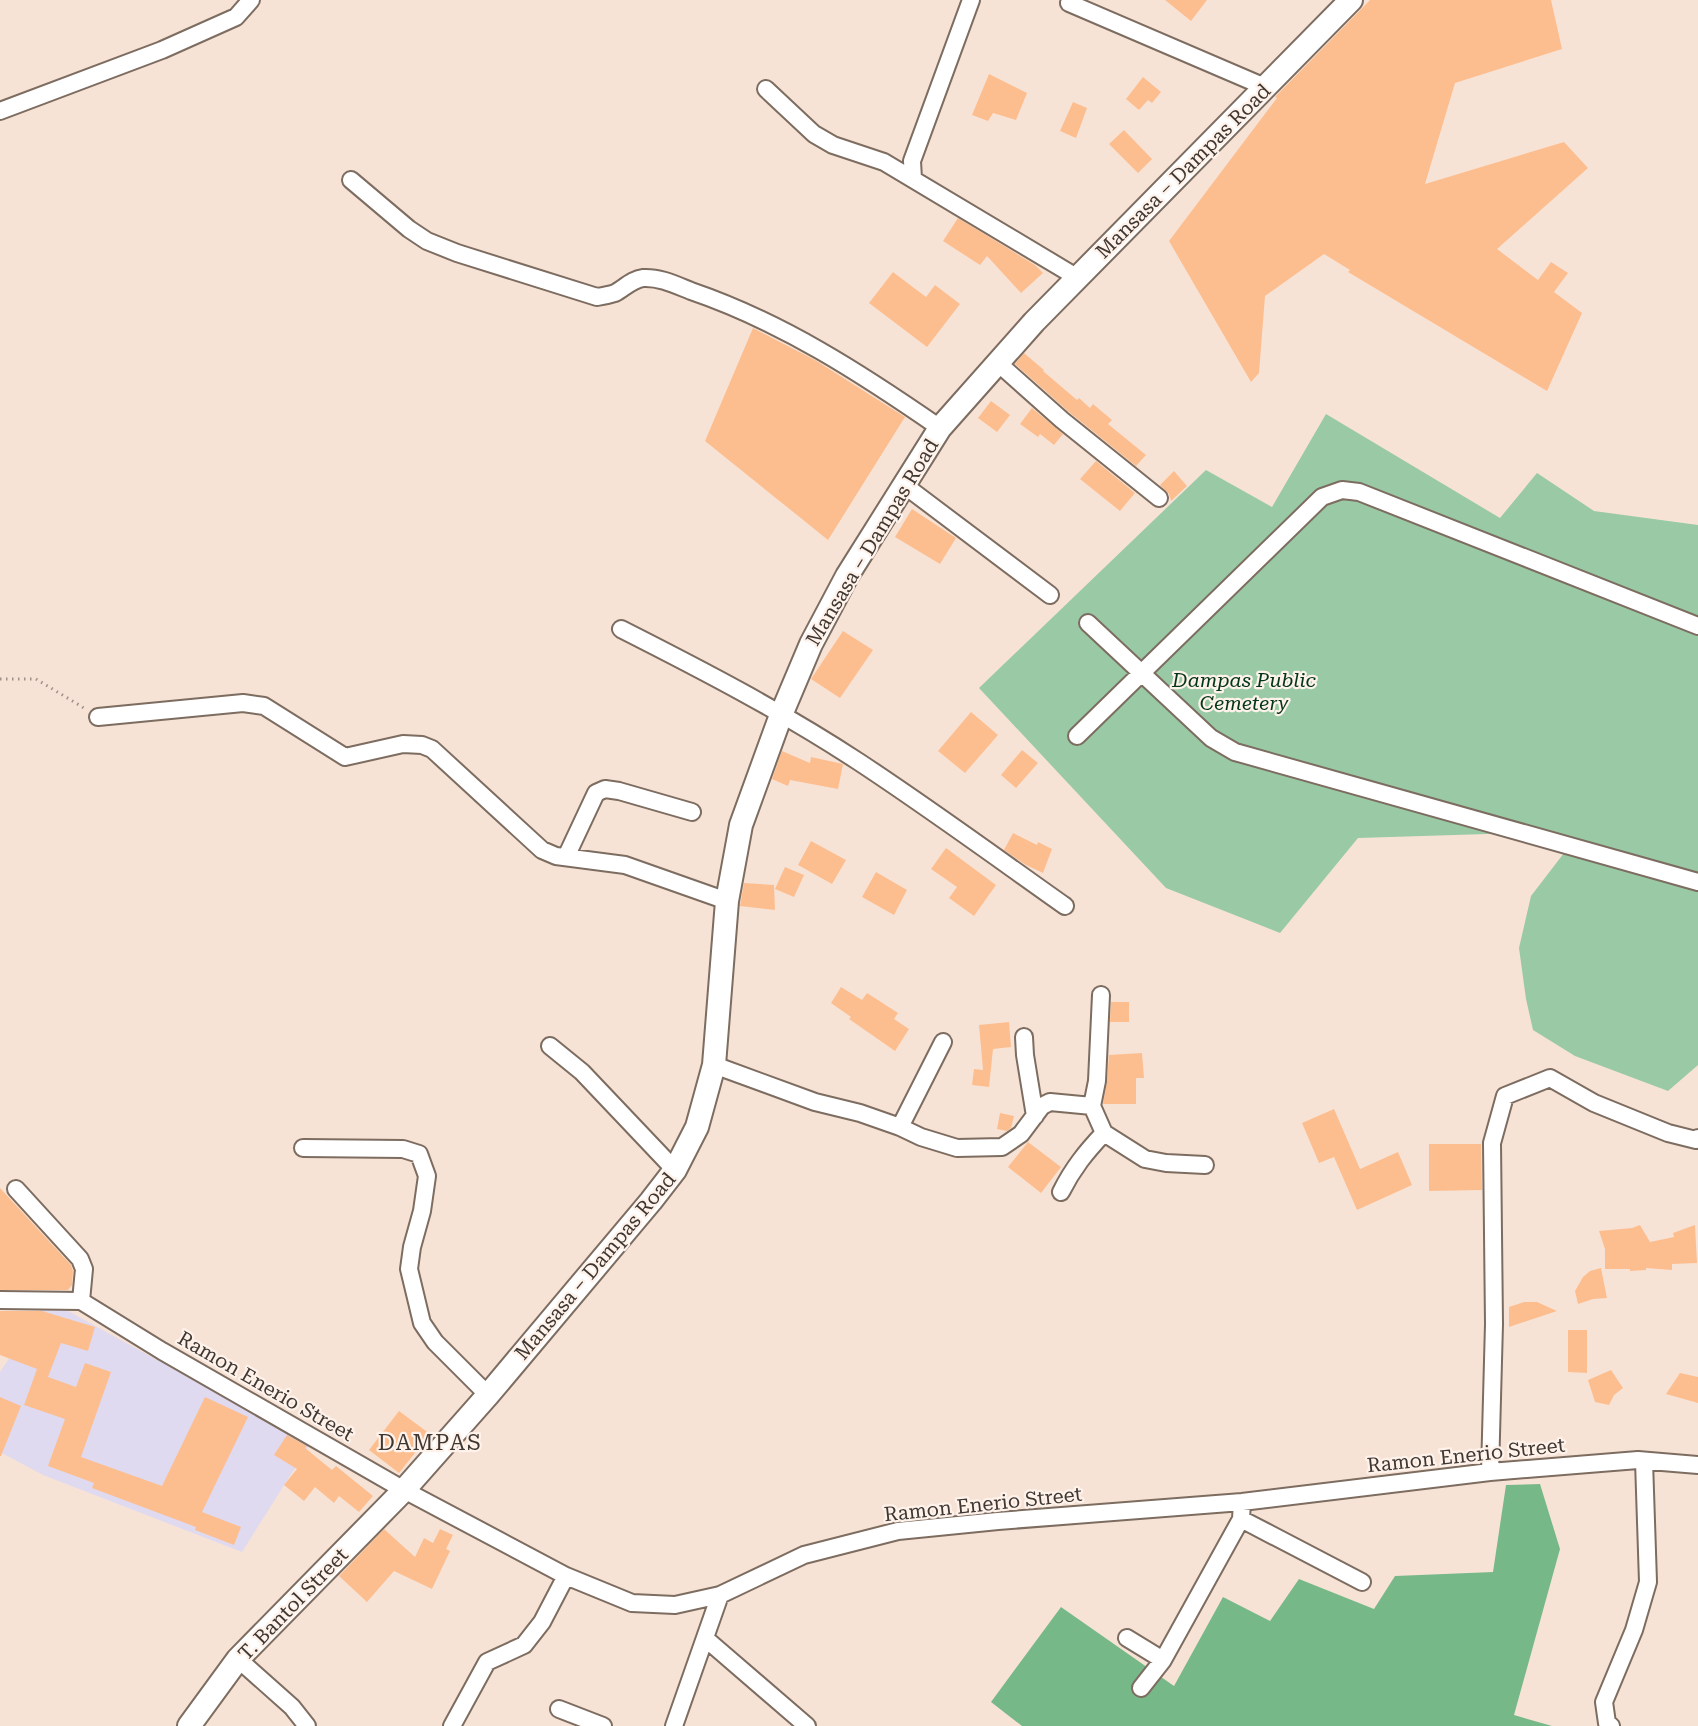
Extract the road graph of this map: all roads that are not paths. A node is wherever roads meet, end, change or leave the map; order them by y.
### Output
1 (251, 0) edge
2 (971, 0) edge
3 (1351, 0) edge
4 (1069, 3) dead end
5 (1265, 87) junction
6 (766, 89) dead end
7 (0, 111) edge
8 (913, 179) junction
9 (351, 180) dead end
10 (1078, 278) junction
11 (998, 363) junction
12 (940, 428) junction
13 (904, 485) junction
14 (1160, 498) dead end
15 (1050, 595) dead end
16 (1088, 623) dead end
17 (1698, 626) edge
18 (621, 629) dead end
19 (1142, 673) junction
20 (781, 715) junction
21 (98, 717) road end
22 (1077, 736) dead end
23 (692, 812) dead end
24 (566, 857) junction
25 (1698, 882) edge
26 (727, 901) junction
27 (1065, 906) dead end
28 (1101, 995) dead end
29 (1024, 1037) dead end
30 (943, 1042) dead end
31 (550, 1046) dead end
32 (714, 1065) junction
33 (1092, 1106) junction
34 (1035, 1116) junction
35 (900, 1127) junction
36 (1104, 1133) junction
37 (1697, 1140) edge
38 (303, 1148) dead end
39 (1205, 1165) dead end
40 (675, 1170) junction
41 (16, 1189) dead end
42 (1061, 1192) dead end
43 (0, 1300) edge
44 (81, 1301) junction
45 (488, 1395) junction
46 (1644, 1461) junction
47 (1698, 1465) edge
48 (1490, 1472) junction
49 (404, 1490) junction
50 (1242, 1502) junction
51 (1241, 1519) junction
52 (566, 1576) junction
53 (1362, 1582) dead end
54 (720, 1595) junction
55 (1127, 1638) dead end
56 (706, 1639) junction
57 (238, 1659) junction
58 (1163, 1660) junction
59 (1141, 1688) dead end
60 (559, 1709) dead end
61 (189, 1726) edge
62 (307, 1726) edge
63 (452, 1726) edge
64 (603, 1726) edge
65 (674, 1726) edge
66 (807, 1726) edge
67 (1611, 1726) edge

1 - 7 street
2 - 8 street
3 - 5 main road, Mansasa – Dampas Road
4 - 5 street
5 - 10 main road, Mansasa – Dampas Road
6 - 8 street
8 - 10 street
9 - 12 street
10 - 11 main road, Mansasa – Dampas Road
11 - 12 main road, Mansasa – Dampas Road
11 - 14 street
12 - 13 main road, Mansasa – Dampas Road
13 - 15 street
13 - 20 main road, Mansasa – Dampas Road
16 - 19 street
17 - 19 street
18 - 20 street
19 - 22 street
19 - 25 street
20 - 26 main road, Mansasa – Dampas Road
20 - 27 street
21 - 24 street
23 - 24 street
24 - 26 street
26 - 32 main road, Mansasa – Dampas Road
28 - 33 street
29 - 34 street
30 - 35 street
31 - 40 street
32 - 35 street
32 - 40 main road, Mansasa – Dampas Road
33 - 34 street
33 - 36 street
34 - 35 street
36 - 39 street
36 - 42 street
37 - 48 street
38 - 45 street
40 - 45 main road, Mansasa – Dampas Road
41 - 44 street
43 - 44 street
44 - 49 street, Ramon Enerio Street
45 - 49 main road, Mansasa – Dampas Road
46 - 47 street, Ramon Enerio Street
46 - 48 street, Ramon Enerio Street
46 - 67 street
48 - 50 street, Ramon Enerio Street
49 - 52 street, Ramon Enerio Street
49 - 57 main road, T. Bantol Street
50 - 51 street
50 - 54 street, Ramon Enerio Street
51 - 53 street
51 - 58 street
52 - 54 street, Ramon Enerio Street
52 - 63 street
54 - 56 street
55 - 58 street
56 - 65 street
56 - 66 street
57 - 61 main road, T. Bantol Street
57 - 62 street
58 - 59 street
60 - 64 street

